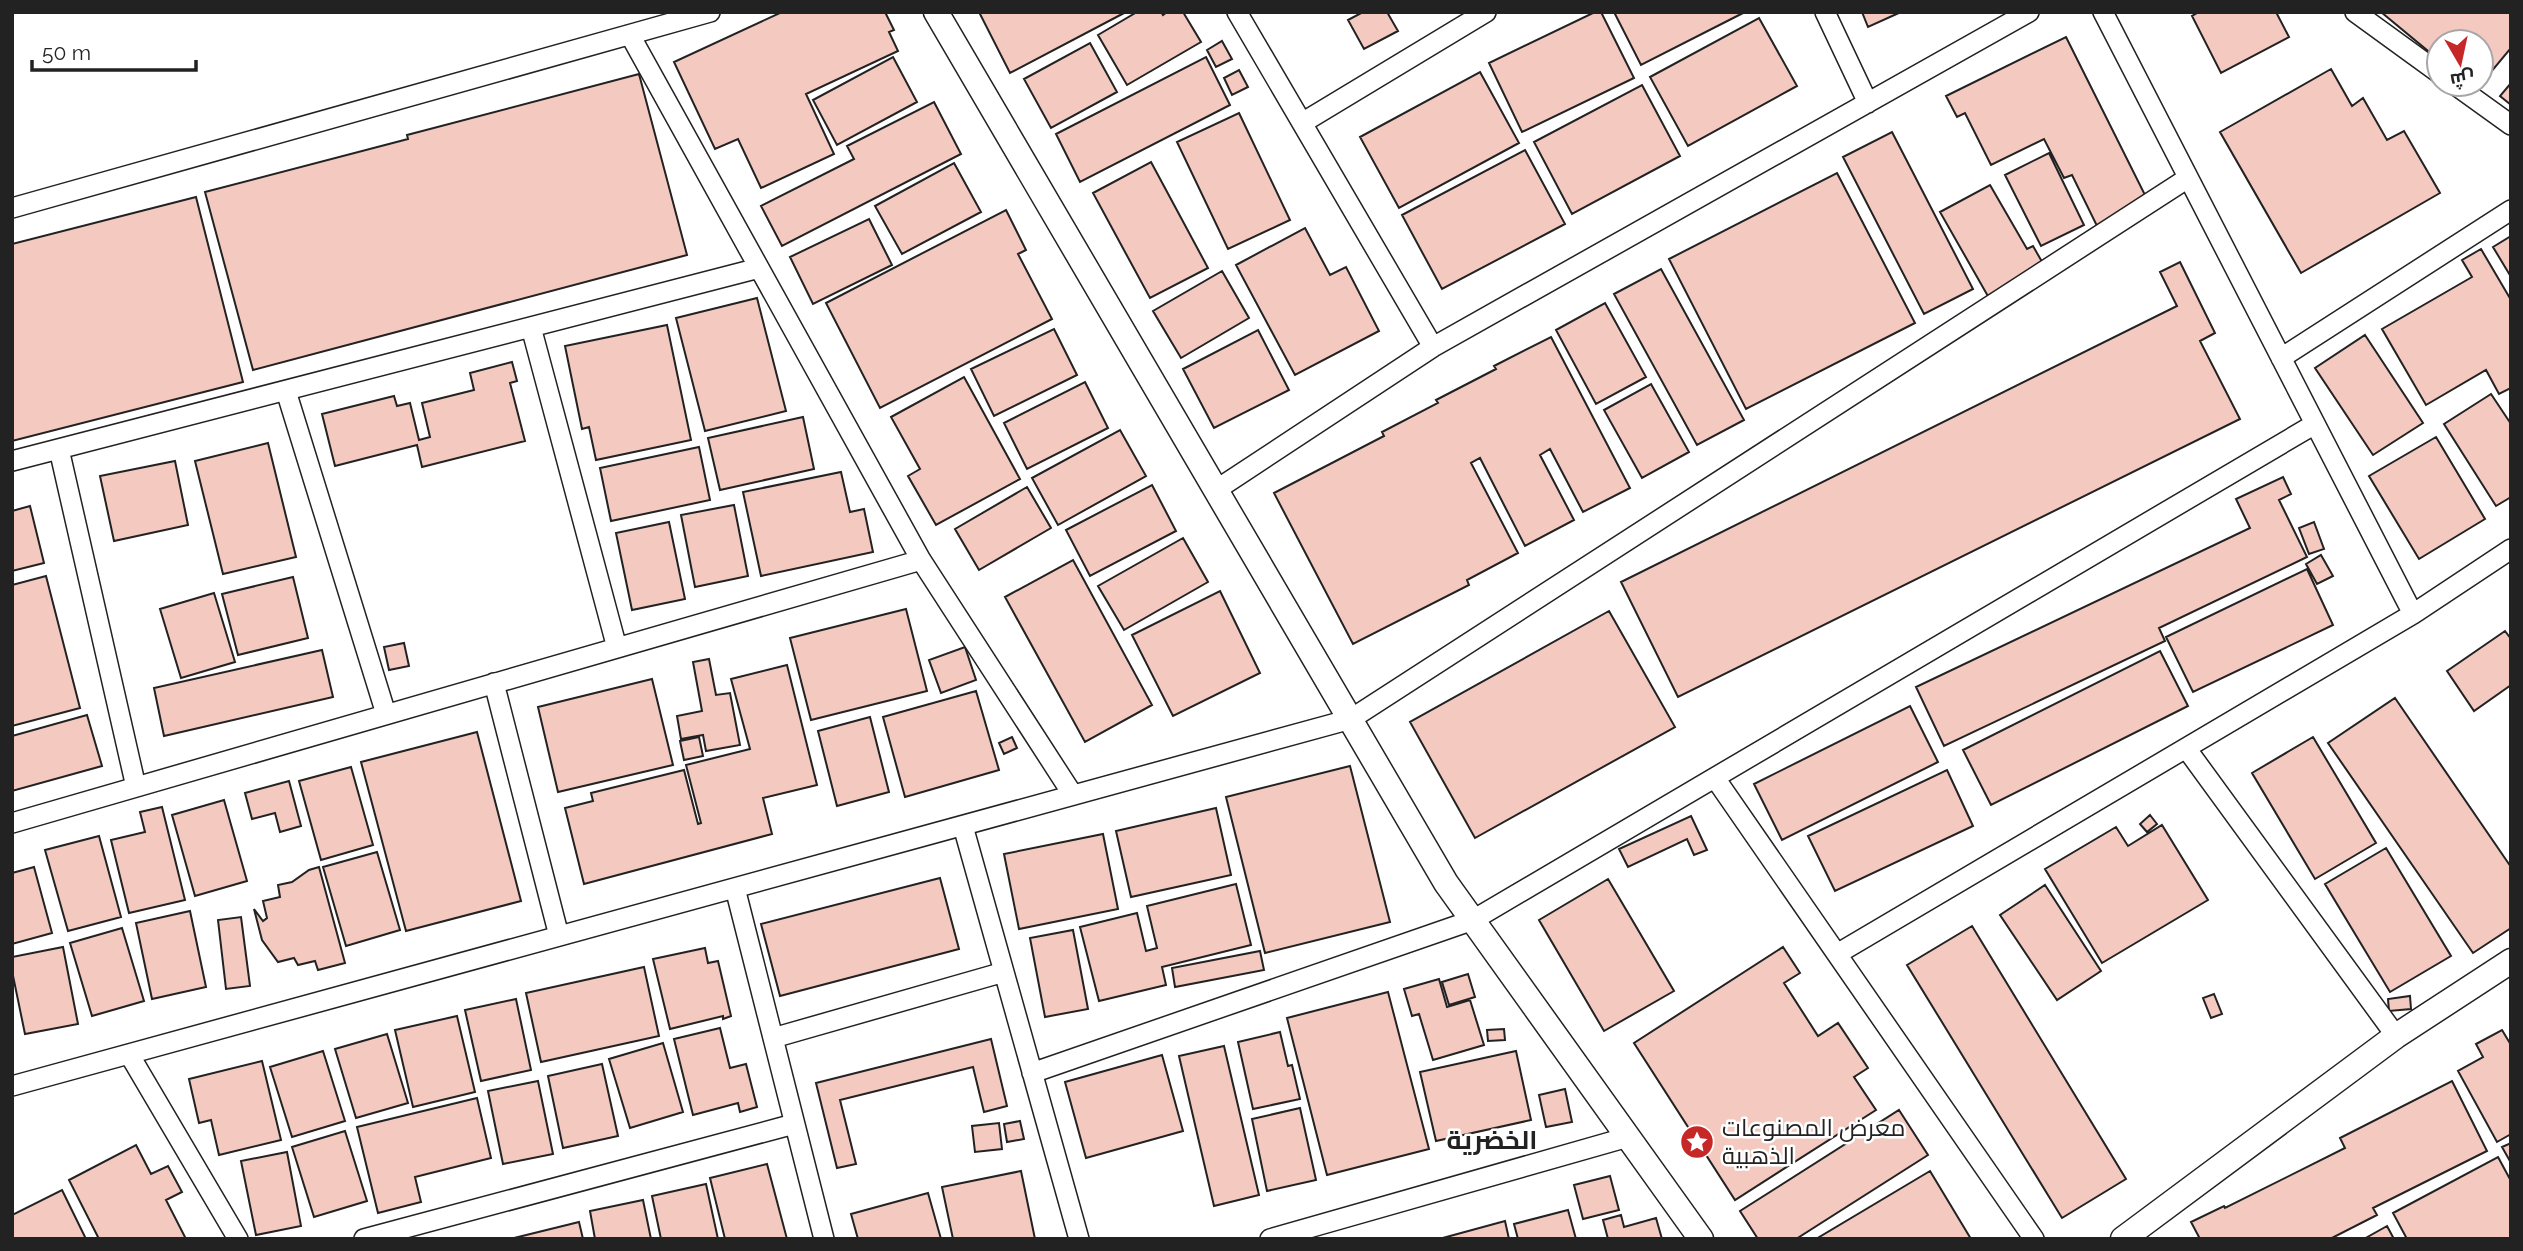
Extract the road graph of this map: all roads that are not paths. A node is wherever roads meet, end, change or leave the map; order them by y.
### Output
1 (710, 12) edge
2 (936, 12) edge
3 (1237, 12) edge
4 (1486, 12) edge
5 (1825, 12) edge
6 (2029, 12) edge
7 (2103, 12) edge
8 (2355, 12) edge
9 (629, 35) junction
10 (2425, 63) edge
11 (2473, 98) edge
12 (1868, 103) junction
13 (1302, 123) junction
14 (2511, 125) edge
15 (2188, 178) junction
16 (12, 208) edge
17 (2511, 210) edge
18 (759, 268) junction
19 (531, 327) junction
20 (1433, 347) junction
21 (2281, 358) junction
22 (286, 391) junction
23 (2315, 424) junction
24 (59, 449) junction
25 (12, 461) edge
26 (1216, 490) junction
27 (2511, 549) edge
28 (921, 560) junction
29 (2413, 614) junction
30 (617, 648) junction
31 (494, 683) junction
32 (386, 714) junction
33 (1351, 719) junction
34 (2186, 748) junction
35 (1715, 778) junction
36 (136, 787) junction
37 (1073, 795) junction
38 (12, 823) edge
39 (962, 826) junction
40 (735, 888) junction
41 (1473, 920) junction
42 (559, 936) junction
43 (1837, 954) junction
44 (2511, 961) edge
45 (1004, 972) junction
46 (2396, 1036) junction
47 (773, 1038) junction
48 (129, 1054) junction
49 (1032, 1073) junction
50 (12, 1086) edge
51 (794, 1124) junction
52 (1628, 1137) junction
53 (238, 1239) edge
54 (364, 1239) edge
55 (824, 1239) edge
56 (1079, 1239) edge
57 (1269, 1239) edge
58 (1701, 1239) edge
59 (2034, 1239) edge
60 (2123, 1239) edge

1 - 9 street
2 - 26 street
3 - 13 street
4 - 13 street
5 - 12 street
6 - 12 street
7 - 15 street
8 - 10 street
9 - 16 street
9 - 18 street
11 - 14 street
12 - 20 street
13 - 20 street
15 - 21 street
15 - 33 street
17 - 21 street
18 - 19 street
18 - 28 street
19 - 22 street
19 - 30 street
20 - 26 street
21 - 23 street
22 - 24 street
22 - 32 street
23 - 29 street
23 - 35 street
24 - 25 street
24 - 36 street
26 - 33 street
27 - 29 street
28 - 30 street
28 - 37 street
29 - 34 street
30 - 31 street
31 - 32 street
31 - 42 street
32 - 36 street
33 - 37 street
33 - 41 street
34 - 43 street
34 - 46 street
35 - 41 street
35 - 43 street
36 - 38 street
37 - 39 street
39 - 40 street
39 - 45 street
40 - 42 street
40 - 47 street
41 - 49 street
41 - 52 street
42 - 48 street
43 - 59 street
44 - 46 street
45 - 47 street
45 - 49 street
46 - 60 street
47 - 51 street
48 - 50 street
48 - 53 street
49 - 56 street
51 - 54 street
51 - 55 street
52 - 57 street
52 - 58 street

